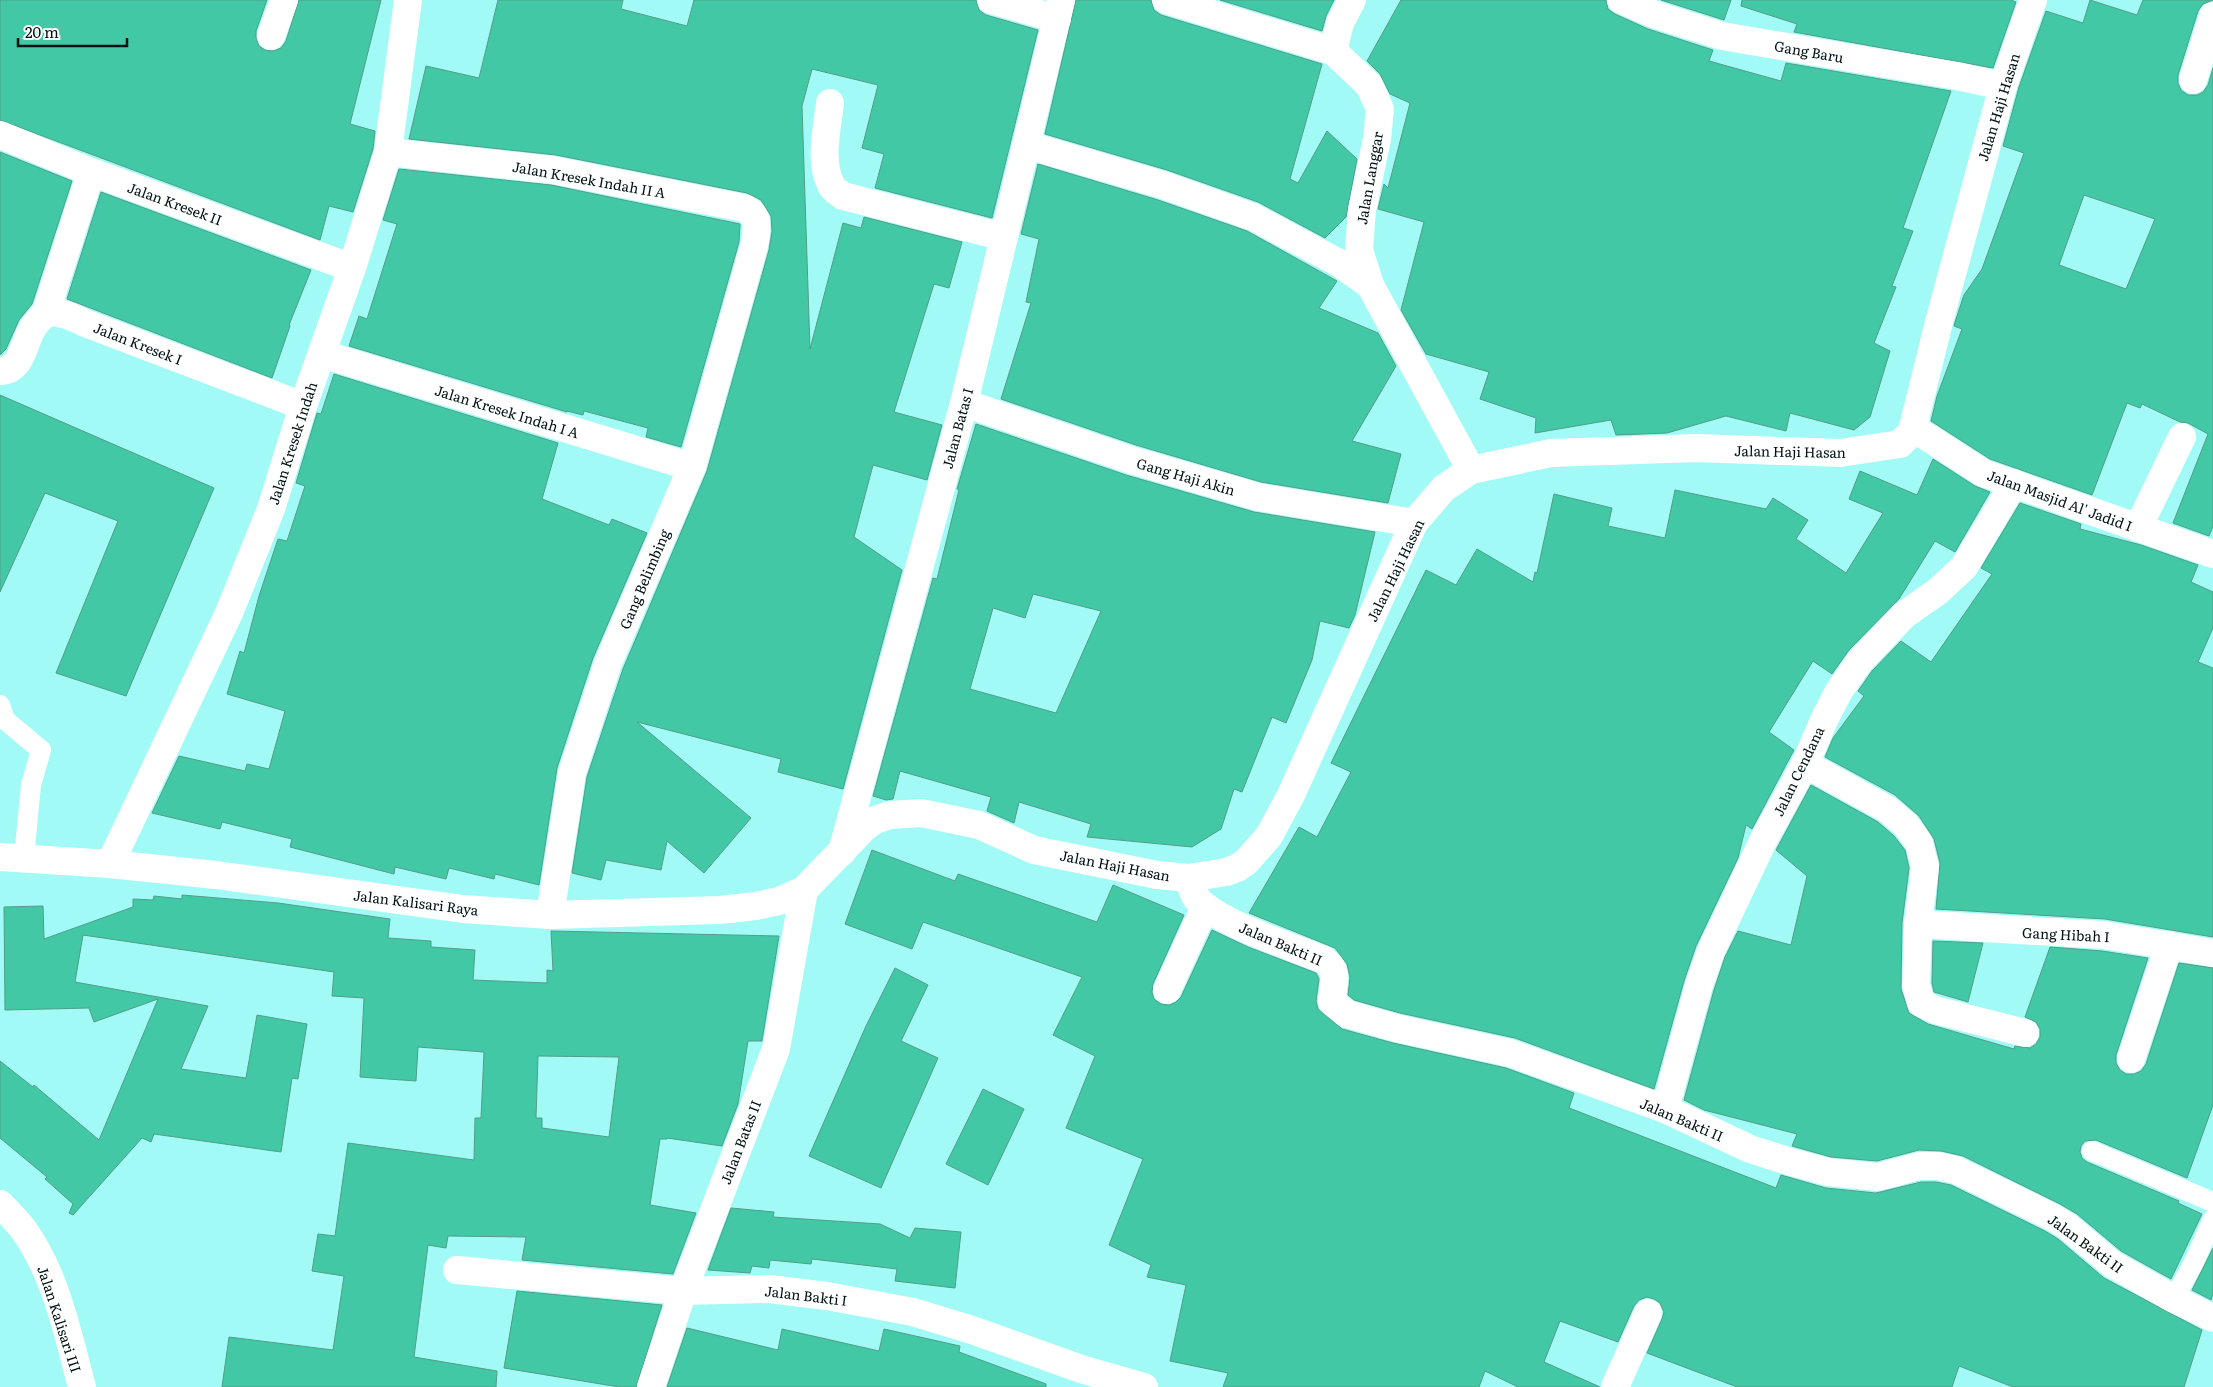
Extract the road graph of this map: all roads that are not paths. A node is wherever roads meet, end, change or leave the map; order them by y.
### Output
1 (284, 0) edge
2 (408, 0) edge
3 (991, 0) edge
4 (1166, 0) edge
5 (1352, 0) edge
6 (1621, 0) edge
7 (2033, 0) edge
8 (1059, 10) edge
9 (2213, 16) edge
10 (271, 36) dead end
11 (1333, 51) junction
12 (2193, 80) dead end
13 (2002, 86) junction
14 (830, 103) dead end
15 (0, 134) edge
16 (1027, 145) junction
17 (388, 152) junction
18 (91, 172) junction
19 (1004, 237) junction
20 (754, 246) joint
21 (352, 268) junction
22 (1370, 285) junction
23 (46, 312) junction
24 (322, 354) junction
25 (0, 371) edge
26 (964, 403) junction
27 (303, 406) junction
28 (1914, 429) junction
29 (2182, 437) dead end
30 (692, 467) junction
31 (1471, 470) junction
32 (2014, 483) junction
33 (1414, 523) junction
34 (2138, 528) junction
35 (2213, 554) edge
36 (0, 705) edge
37 (1805, 764) junction
38 (842, 852) junction
39 (12, 857) edge
40 (110, 864) junction
41 (1189, 878) junction
42 (814, 881) junction
43 (1205, 907) junction
44 (550, 915) junction
45 (1918, 924) junction
46 (2169, 944) junction
47 (2213, 953) edge
48 (1167, 990) dead end
49 (2025, 1033) dead end
50 (2131, 1059) dead end
51 (1666, 1110) junction
52 (2092, 1151) dead end
53 (2213, 1202) edge
54 (0, 1204) edge
55 (2213, 1219) edge
56 (457, 1270) dead end
57 (682, 1291) junction
58 (2174, 1299) junction
59 (1648, 1313) dead end
60 (2213, 1318) edge
61 (1078, 1378) edge
62 (82, 1387) edge
63 (651, 1387) edge
64 (1144, 1387) edge
65 (1615, 1387) edge

1 - 10 street
2 - 17 street, Jalan Kresek Indah
3 - 8 street
4 - 11 street
5 - 11 street
6 - 13 street, Gang Baru
7 - 13 street, Jalan Haji Hasan
8 - 16 street, Jalan Batas I
9 - 12 street
11 - 22 street, Jalan Langgar
13 - 28 street, Jalan Haji Hasan
14 - 19 street
15 - 18 street, Jalan Kresek II
16 - 19 street, Jalan Batas I
16 - 22 street
17 - 20 street, Jalan Kresek Indah II A
17 - 21 street, Jalan Kresek Indah
18 - 21 street, Jalan Kresek II
18 - 23 street
19 - 26 street, Jalan Batas I
20 - 30 street, Gang Belimbing
21 - 24 street, Jalan Kresek Indah
22 - 31 street, Jalan Langgar
23 - 25 street
23 - 27 street, Jalan Kresek I
24 - 27 street, Jalan Kresek Indah
24 - 30 street, Jalan Kresek Indah I A
26 - 33 street, Gang Haji Akin
26 - 38 street, Jalan Batas I
27 - 40 street, Jalan Kresek Indah
28 - 31 street, Jalan Haji Hasan
28 - 32 street, Jalan Masjid Al' Jadid I
29 - 34 street
30 - 44 street, Gang Belimbing
31 - 33 street, Jalan Haji Hasan
32 - 34 street, Jalan Masjid Al' Jadid I
32 - 37 street, Jalan Cendana
33 - 41 street, Jalan Haji Hasan
34 - 35 street, Jalan Masjid Al' Jadid I
36 - 39 lane
37 - 45 street
37 - 51 street, Jalan Cendana
38 - 41 street, Jalan Haji Hasan
38 - 42 street, Jalan Haji Hasan
39 - 40 street, Jalan Kalisari Raya
40 - 44 street, Jalan Kalisari Raya
41 - 43 street, Jalan Bakti II
42 - 44 street, Jalan Kalisari Raya
42 - 57 street, Jalan Batas II
43 - 48 street
43 - 51 street, Jalan Bakti II
45 - 46 street, Gang Hibah I
45 - 49 street
46 - 47 street, Gang Hibah I
46 - 50 street
51 - 58 street, Jalan Bakti II
52 - 53 lane
54 - 62 street, Jalan Kalisari III
55 - 58 lane
56 - 57 street, Jalan Bakti I
57 - 61 street, Jalan Bakti I
57 - 63 street, Jalan Batas II
58 - 60 street, Jalan Bakti II
59 - 65 street
61 - 64 street, Jalan Bakti I

